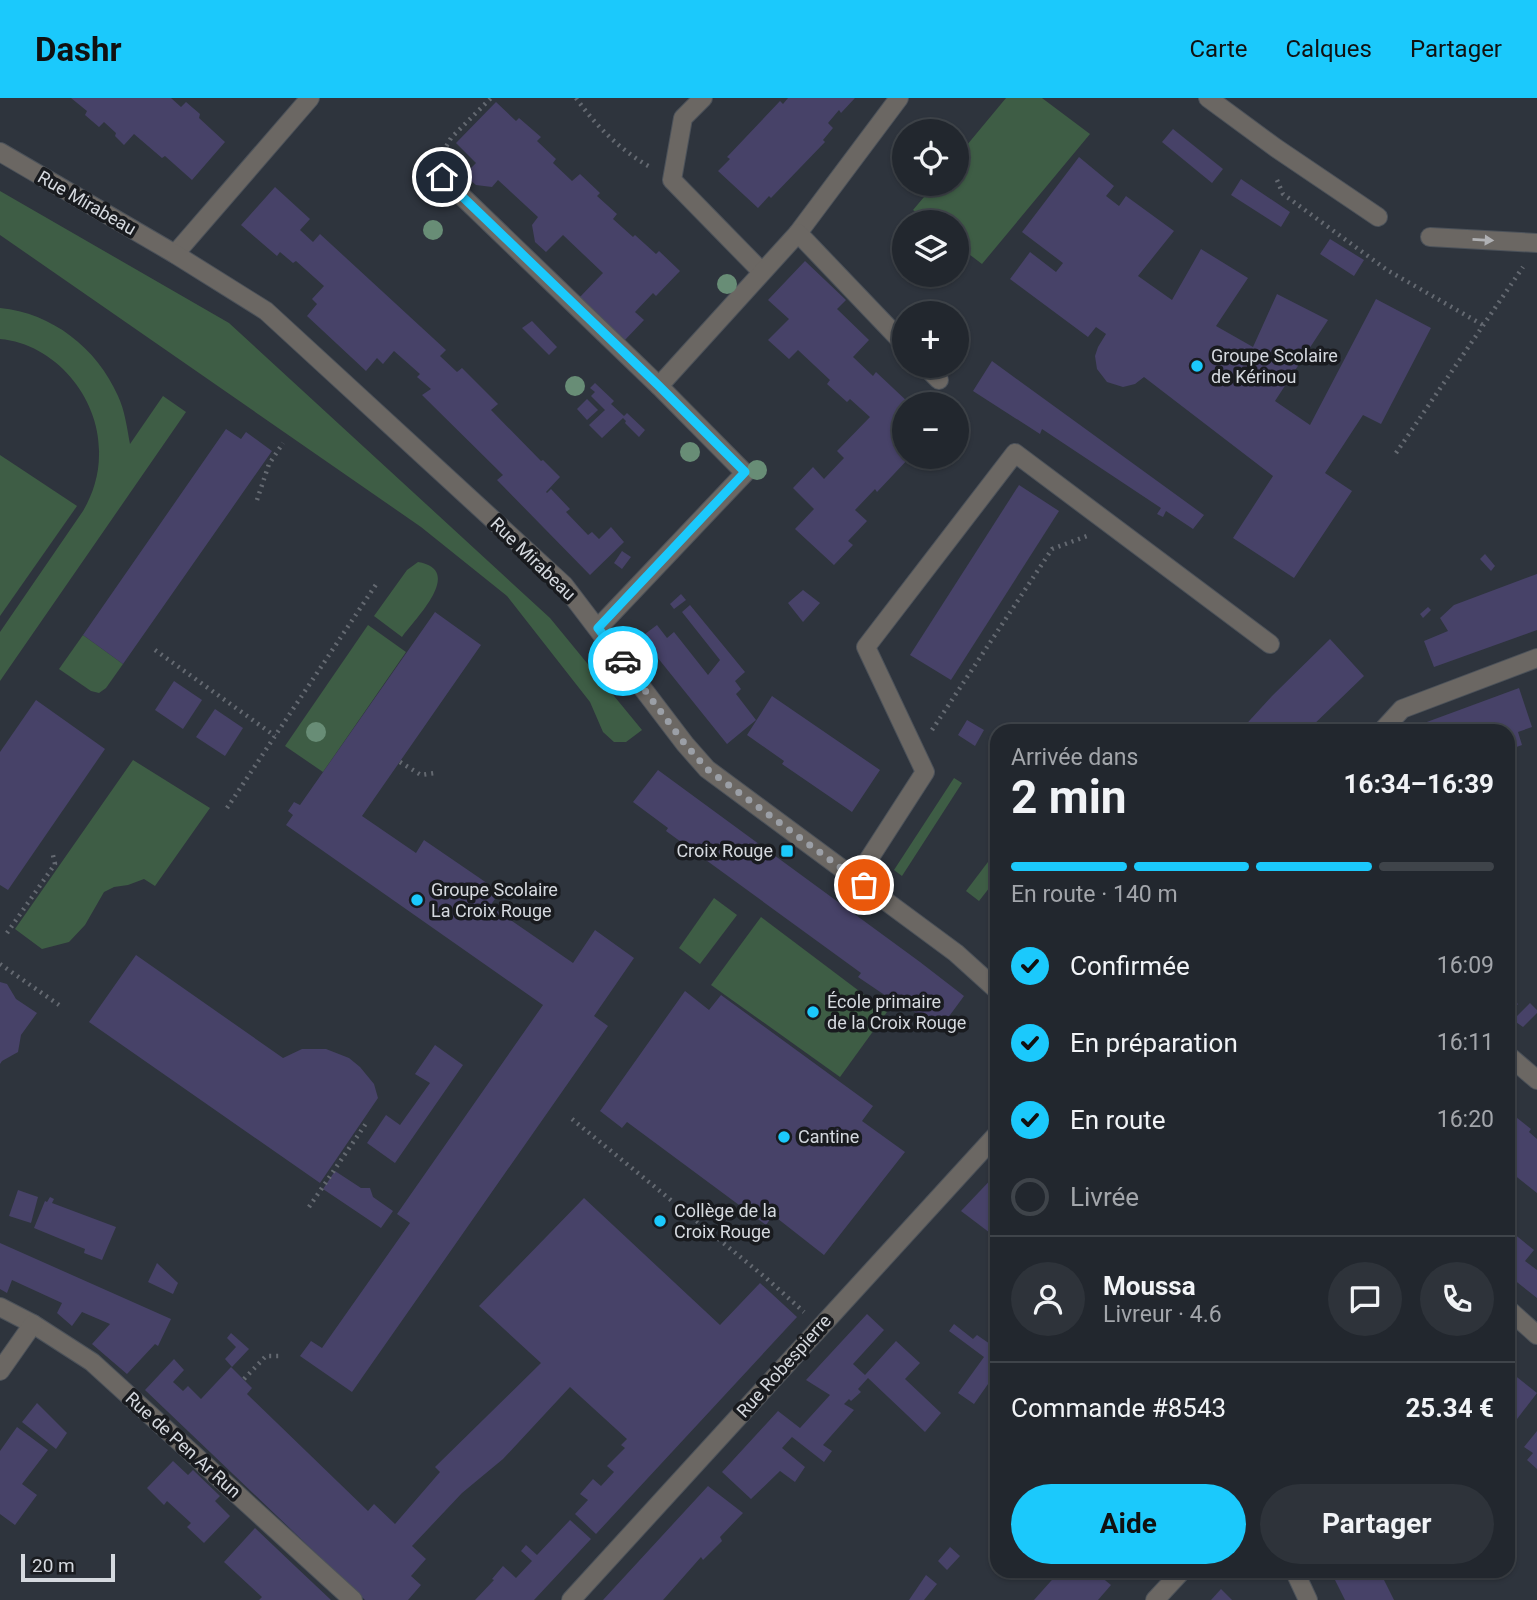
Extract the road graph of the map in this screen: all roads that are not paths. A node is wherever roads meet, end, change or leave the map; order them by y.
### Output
1 (310, 98) edge
2 (703, 98) edge
3 (898, 98) edge
4 (1208, 98) edge
5 (0, 152) edge
6 (442, 177) road end
7 (1378, 217) dead end
8 (798, 233) junction
9 (1430, 237) dead end
10 (1533, 250) edge
11 (175, 254) junction
12 (762, 272) junction
13 (892, 331) edge
14 (659, 386) junction
15 (598, 628) junction
16 (1270, 644) dead end
17 (1537, 658) edge
18 (1388, 724) edge
19 (856, 878) junction
20 (990, 984) edge
21 (1515, 1061) edge
22 (1537, 1080) edge
23 (990, 1142) edge
24 (0, 1307) edge
25 (1515, 1315) edge
26 (33, 1324) junction
27 (1537, 1335) edge
28 (0, 1371) edge
29 (1175, 1578) edge
30 (1297, 1578) edge
31 (353, 1600) edge
32 (571, 1600) edge
33 (1155, 1600) edge
34 (1308, 1600) edge

1 - 11 street
2 - 12 street
3 - 8 street
4 - 7 street
5 - 11 street, Rue Mirabeau
6 - 14 street
8 - 12 street
8 - 13 street
9 -> 10 street
11 - 15 street, Rue Mirabeau
12 - 14 street
14 - 15 street
15 - 19 street, Rue Mirabeau
16 - 19 street
17 - 18 street
19 - 20 street, Rue Mirabeau
21 - 22 street
23 - 32 street, Rue Robespierre
24 - 26 street, Rue de Pen Ar Run
25 - 27 street
26 - 28 street
26 - 31 street, Rue de Pen Ar Run
29 - 33 street
30 - 34 street

